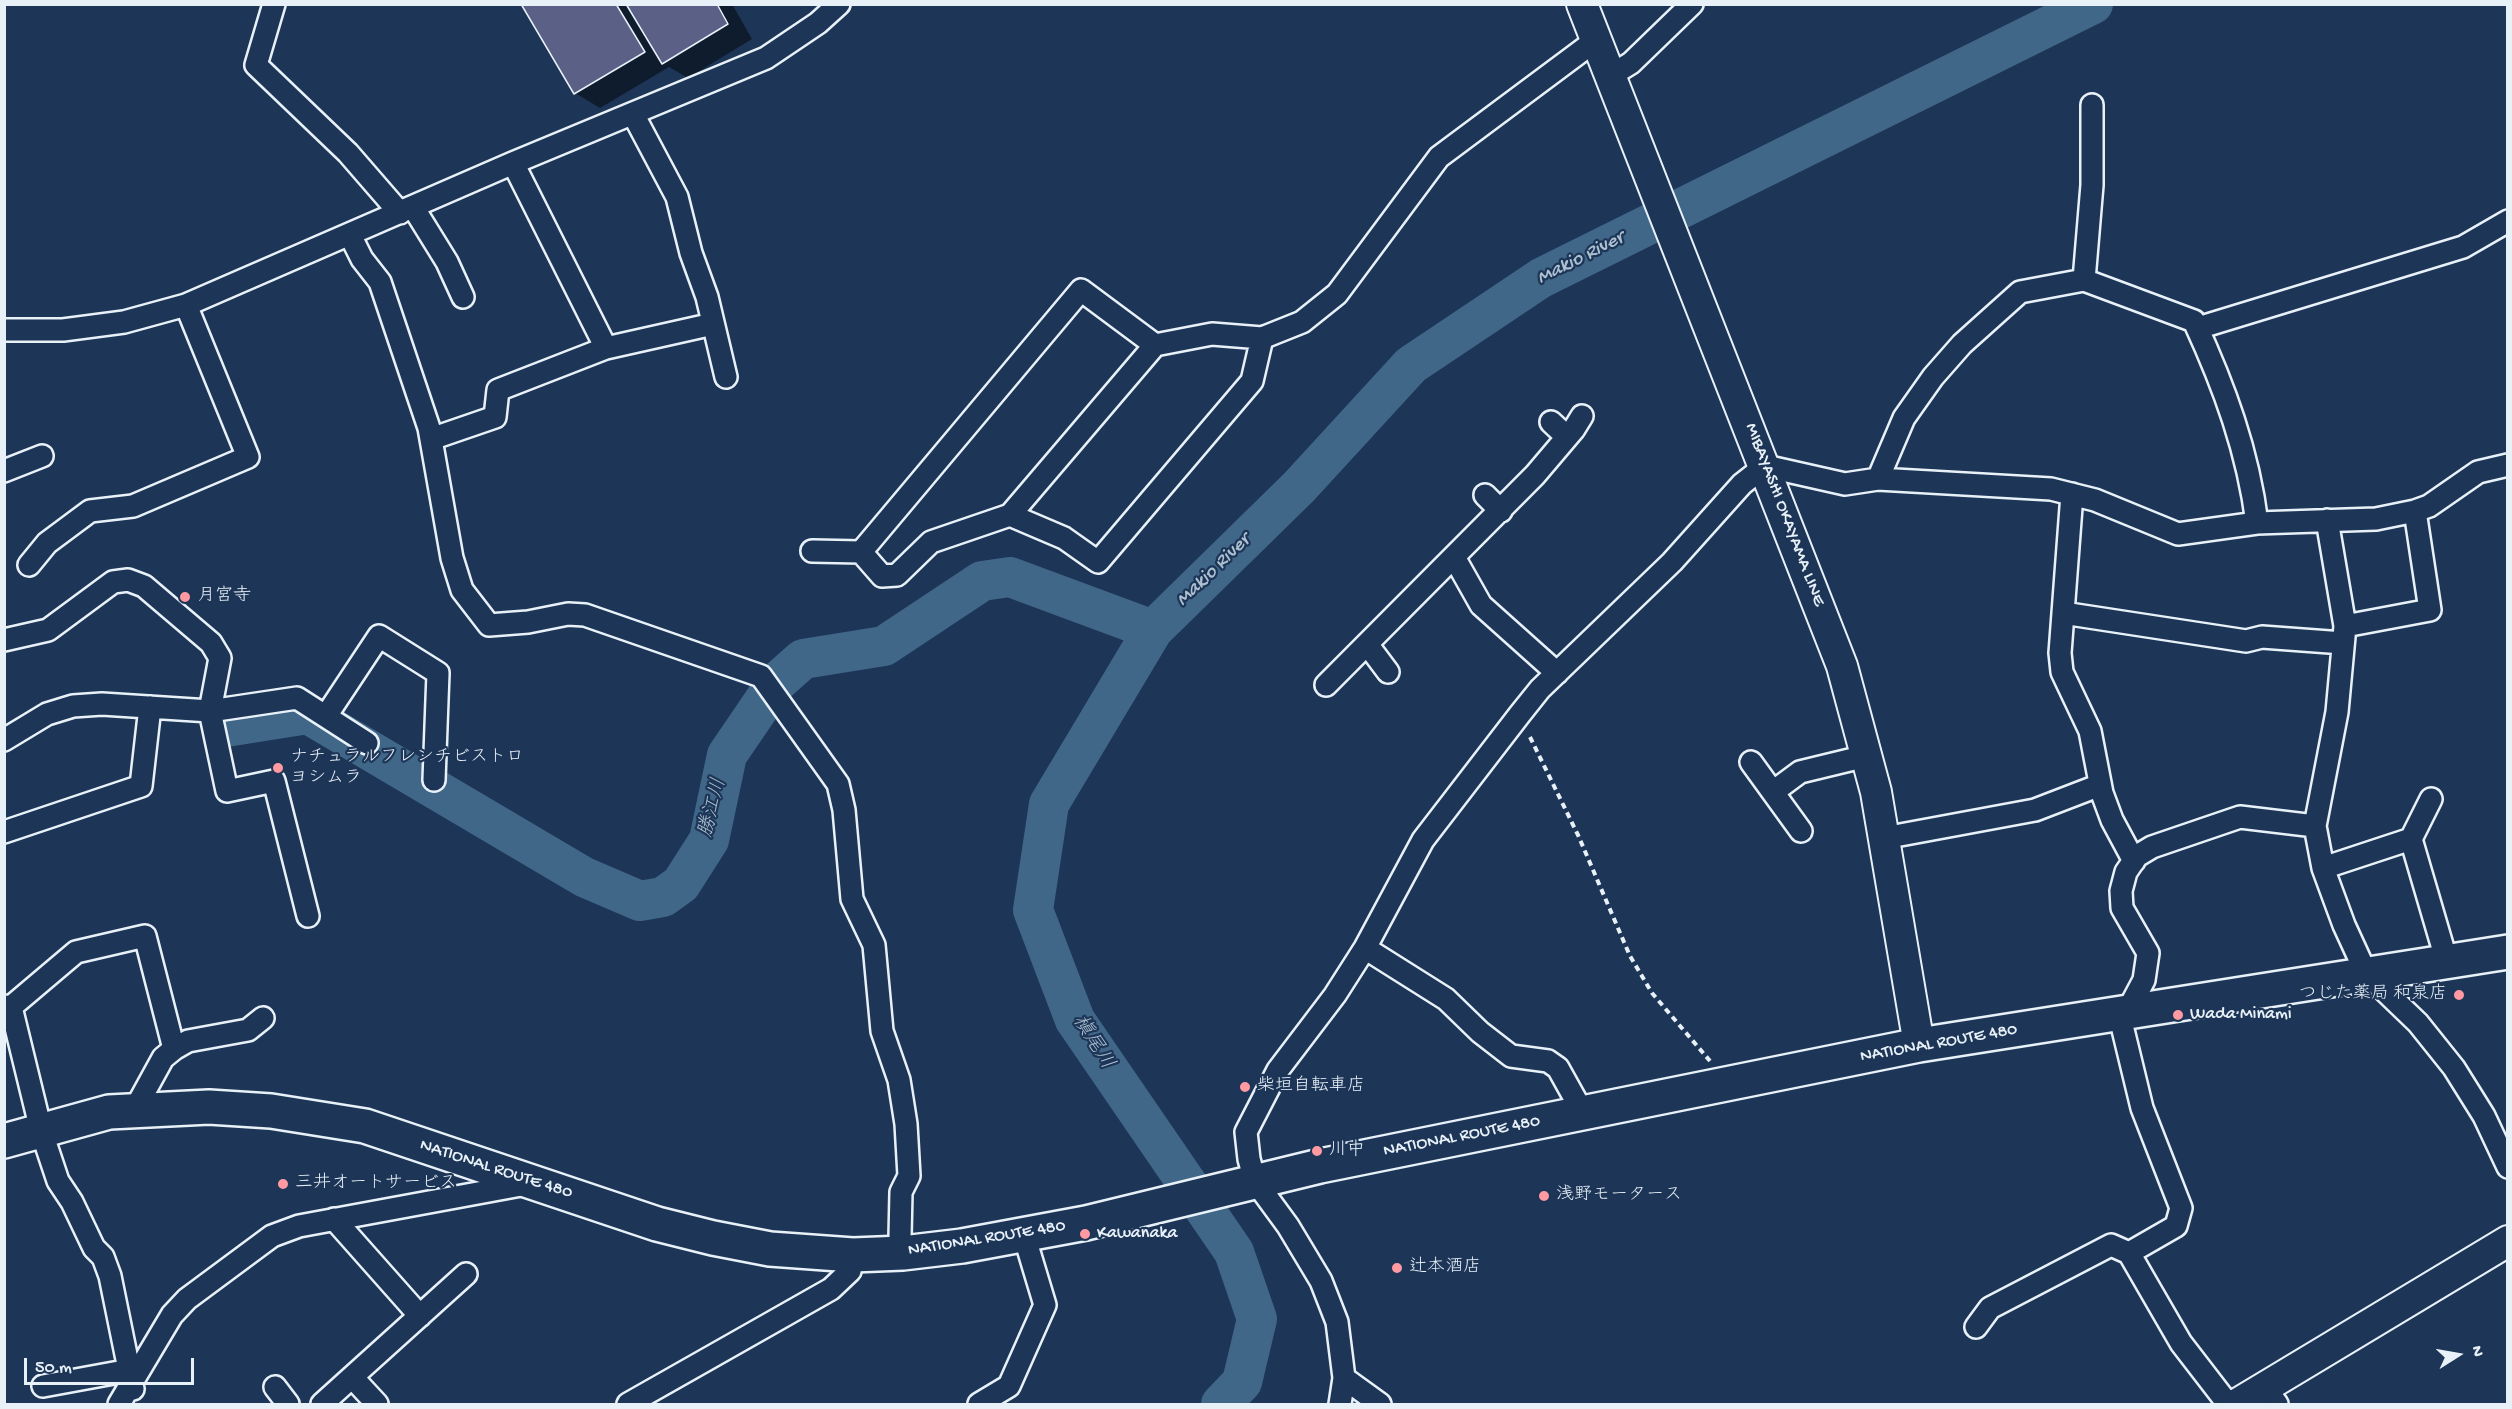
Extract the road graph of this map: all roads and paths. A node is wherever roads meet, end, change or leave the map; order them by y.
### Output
1 (274, 4) edge
2 (839, 4) edge
3 (1582, 4) edge
4 (1692, 4) edge
5 (1596, 40) junction
6 (1610, 76) junction
7 (2092, 105) dead end
8 (633, 114) junction
9 (513, 163) junction
10 (407, 210) junction
11 (2508, 221) edge
12 (350, 235) junction
13 (2084, 280) junction
14 (463, 297) dead end
15 (186, 304) junction
16 (713, 324) junction
17 (2198, 328) junction
18 (4, 330) edge
19 (1262, 338) junction
20 (1155, 345) junction
21 (606, 348) junction
22 (726, 377) dead end
23 (1582, 416) dead end
24 (1551, 422) dead end
25 (1567, 437) junction
26 (432, 439) junction
27 (42, 456) dead end
28 (2508, 465) edge
29 (1765, 466) junction
30 (4, 471) edge
31 (1878, 479) junction
32 (2072, 494) junction
33 (1485, 495) dead end
34 (1501, 511) junction
35 (2415, 511) junction
36 (1010, 515) junction
37 (2327, 520) junction
38 (2257, 523) junction
39 (812, 551) dead end
40 (861, 552) junction
41 (1454, 557) junction
42 (30, 565) dead end
43 (2063, 613) junction
44 (2344, 634) junction
45 (4, 640) edge
46 (1367, 644) junction
47 (1388, 672) dead end
48 (1557, 673) junction
49 (1326, 685) dead end
50 (150, 707) junction
51 (210, 711) junction
52 (1520, 714) junction
53 (326, 716) junction
54 (4, 740) edge
55 (367, 743) dead end
56 (1866, 756) junction
57 (1750, 762) dead end
58 (434, 780) dead end
59 (2100, 785) junction
60 (1773, 792) junction
61 (2431, 799) dead end
62 (2314, 826) junction
63 (1801, 831) dead end
64 (4, 832) edge
65 (1884, 838) junction
66 (2410, 839) junction
67 (2134, 861) junction
68 (2324, 868) junction
69 (308, 916) dead end
70 (1365, 948) junction
71 (2508, 952) edge
72 (2447, 962) junction
73 (2366, 973) junction
74 (8, 1007) edge
75 (2123, 1012) junction
76 (263, 1018) dead end
77 (1919, 1046) junction
78 (174, 1049) junction
79 (1730, 1083) junction
80 (135, 1109) junction
81 (1583, 1113) junction
82 (41, 1131) junction
83 (4, 1140) edge
84 (2508, 1167) edge
85 (536, 1182) junction
86 (1242, 1184) junction
87 (334, 1219) junction
88 (1024, 1236) junction
89 (2508, 1241) edge
90 (903, 1253) junction
91 (2129, 1253) junction
92 (853, 1255) junction
93 (466, 1274) dead end
94 (420, 1316) junction
95 (1976, 1327) dead end
96 (132, 1376) junction
97 (352, 1377) junction
98 (1344, 1378) junction
99 (43, 1386) dead end
100 (275, 1387) dead end
101 (2271, 1397) edge
102 (119, 1404) edge
103 (135, 1404) edge
104 (288, 1404) edge
105 (322, 1404) edge
106 (377, 1404) edge
107 (628, 1404) edge
108 (979, 1404) edge
109 (1340, 1404) edge
110 (1380, 1404) edge
111 (2228, 1404) edge
112 (2237, 1404) edge

1 - 10 street
2 - 8 street
3 - 5 main road, MIBAYASHI OKAYAMA LINE
4 - 6 street
5 - 6 main road, MIBAYASHI OKAYAMA LINE
5 - 19 street
6 - 29 main road, MIBAYASHI OKAYAMA LINE
7 - 13 street
8 - 9 street
8 - 16 street
9 - 10 street
9 - 21 street
10 - 12 street
10 - 14 street
11 - 17 street
12 - 15 street
12 - 26 street
13 - 17 street
13 - 31 street
15 - 18 street
15 - 42 street
16 - 21 street
16 - 22 street
17 - 38 street
19 - 20 street
19 - 36 street
20 - 36 street
20 - 40 street
21 - 26 street
23 - 25 street
24 - 25 street
25 - 34 street
26 - 90 street
27 - 30 street
28 - 35 street
29 - 31 street
29 - 48 street
29 - 56 main road, MIBAYASHI OKAYAMA LINE
31 - 32 street
32 - 38 street
32 - 43 street
33 - 34 street
34 - 41 street
35 - 37 street
35 - 44 street
36 - 40 street
37 - 38 street
37 - 44 street
39 - 40 street
41 - 46 street
41 - 48 street
43 - 44 street
43 - 59 street
44 - 62 street
45 - 51 street
46 - 47 street
46 - 49 street
48 - 52 street
50 - 51 street
50 - 54 street
50 - 64 street
51 - 53 street
51 - 69 street
52 - 70 street
52 - 79 path
53 - 55 street
53 - 58 street
56 - 60 street
56 - 65 main road, MIBAYASHI OKAYAMA LINE
57 - 60 street
59 - 65 street
59 - 67 street
60 - 63 street
61 - 66 street
62 - 67 street
62 - 68 street
65 - 77 main road, MIBAYASHI OKAYAMA LINE
66 - 68 street
66 - 72 street
67 - 75 street
68 - 73 street
70 - 81 street
70 - 86 street
71 - 72 highway, NATIONAL ROUTE 480
72 - 73 highway, NATIONAL ROUTE 480
73 - 75 highway, NATIONAL ROUTE 480
73 - 84 street
74 - 78 street
74 - 82 street
75 - 77 highway, NATIONAL ROUTE 480
75 - 91 street
76 - 78 street
77 - 79 highway, NATIONAL ROUTE 480
78 - 80 street
79 - 81 highway, NATIONAL ROUTE 480
80 - 82 highway, NATIONAL ROUTE 480
80 - 85 highway, NATIONAL ROUTE 480
81 - 86 highway, NATIONAL ROUTE 480
82 - 83 highway, NATIONAL ROUTE 480
82 - 96 street
85 - 87 street
85 - 92 highway, NATIONAL ROUTE 480
86 - 88 highway, NATIONAL ROUTE 480
86 - 98 street
87 - 94 street
87 - 96 street
88 - 90 highway, NATIONAL ROUTE 480
88 - 108 street
89 - 101 main road
90 - 92 highway, NATIONAL ROUTE 480
91 - 95 street
91 - 111 street
92 - 107 street
93 - 94 street
94 - 97 street
96 - 99 street
96 - 102 street
96 - 103 street
97 - 105 street
97 - 106 street
98 - 109 street
98 - 110 street
100 - 104 street
101 - 112 main road

